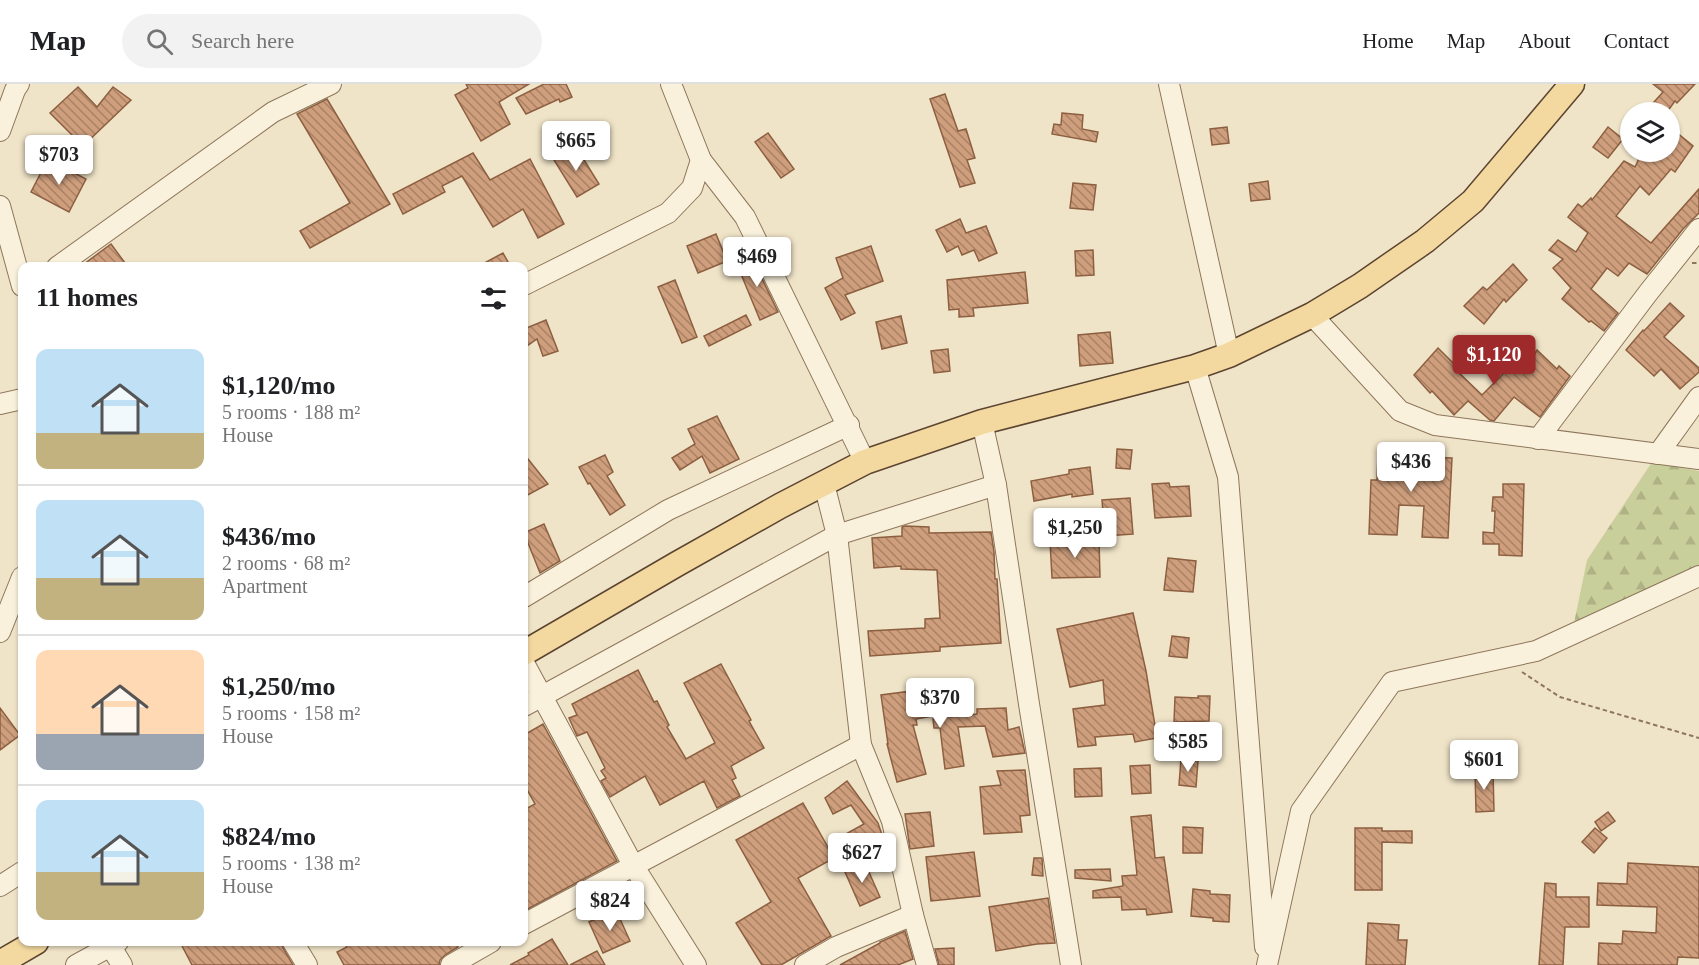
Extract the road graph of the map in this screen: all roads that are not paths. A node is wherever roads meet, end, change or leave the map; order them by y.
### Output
1 (331, 84) edge
2 (671, 84) edge
3 (1168, 84) edge
4 (1572, 84) edge
5 (14, 86) edge
6 (0, 131) edge
7 (701, 160) junction
8 (0, 206) edge
9 (1699, 229) edge
10 (64, 262) edge
11 (18, 271) edge
12 (528, 283) edge
13 (1312, 315) junction
14 (1229, 355) junction
15 (1195, 367) junction
16 (1699, 397) edge
17 (18, 400) edge
18 (0, 404) edge
19 (982, 422) junction
20 (849, 426) junction
21 (1538, 439) junction
22 (1658, 454) junction
23 (1699, 459) edge
24 (865, 462) junction
25 (824, 484) junction
26 (996, 485) junction
27 (837, 535) junction
28 (1699, 576) edge
29 (18, 588) edge
30 (528, 595) edge
31 (0, 632) edge
32 (528, 651) edge
33 (528, 670) edge
34 (542, 695) junction
35 (528, 704) edge
36 (861, 745) junction
37 (633, 865) junction
38 (913, 915) junction
39 (528, 922) edge
40 (29, 946) edge
41 (107, 946) edge
42 (113, 946) edge
43 (295, 946) edge
44 (484, 946) edge
45 (0, 963) edge
46 (76, 965) edge
47 (122, 965) edge
48 (307, 965) edge
49 (451, 965) edge
50 (696, 965) edge
51 (805, 965) edge
52 (927, 965) edge
53 (1071, 965) edge
54 (1266, 965) edge

1 - 10 street
2 - 7 street
3 - 14 street
4 - 13 main road
5 - 6 street
7 - 12 street
7 - 20 street
8 - 11 street
9 - 21 street
13 - 14 main road
13 - 21 street
14 - 15 main road
15 - 19 main road
15 - 54 street
16 - 22 street
17 - 18 street
19 - 24 main road
19 - 26 street
20 - 24 street
20 - 30 street
21 - 22 street
22 - 23 street
24 - 25 main road
25 - 27 street
25 - 32 main road
26 - 27 street
26 - 53 street
27 - 34 street
27 - 36 street
28 - 54 street
29 - 31 street
33 - 34 street
34 - 35 street
34 - 37 street
36 - 37 street
36 - 38 street
37 - 39 street
37 - 50 street
38 - 51 street
38 - 52 street
40 - 45 main road
41 - 46 street
42 - 47 street
43 - 48 street
44 - 49 street

